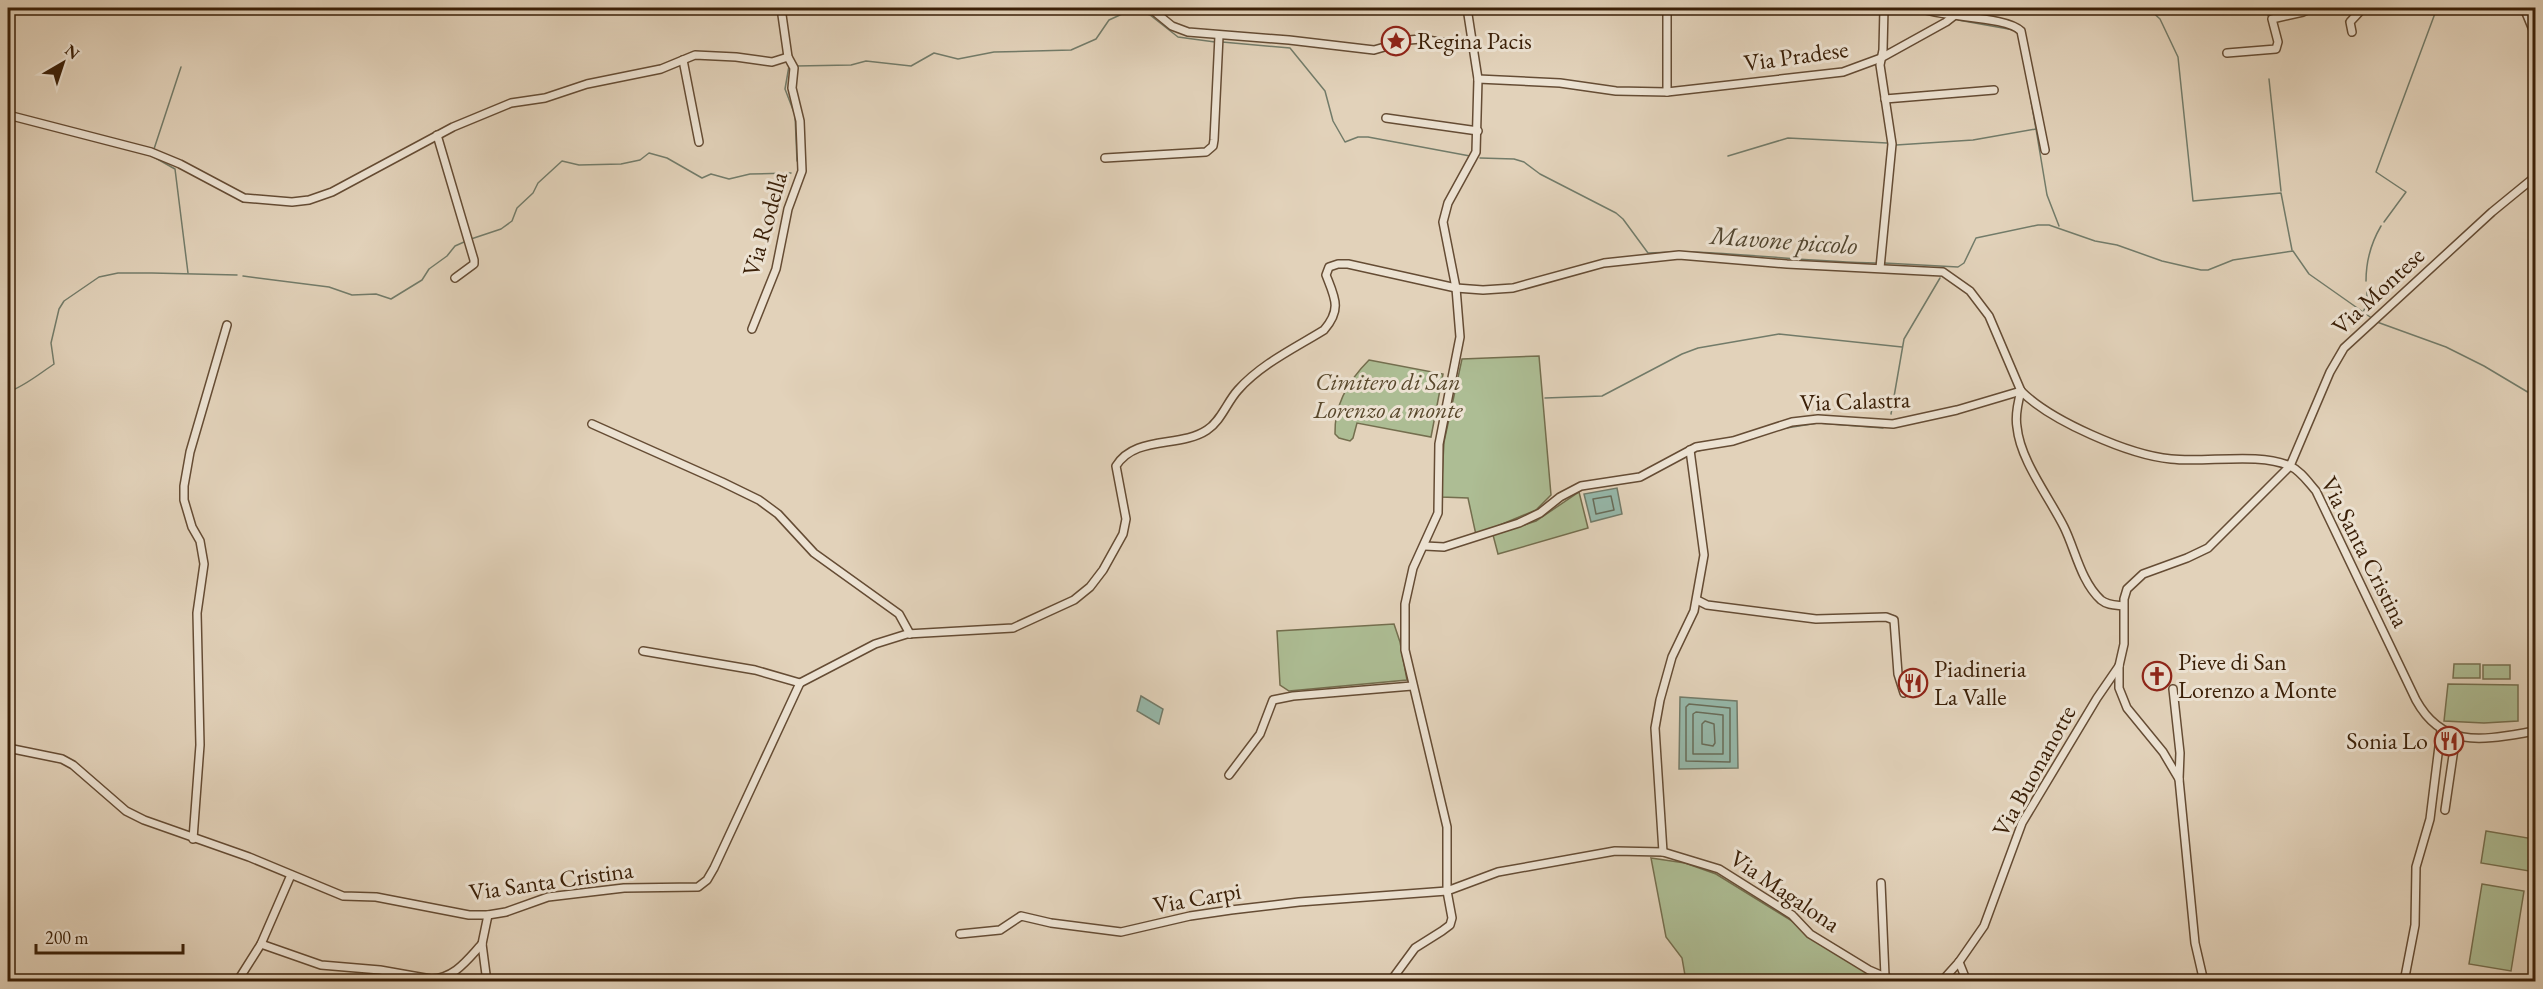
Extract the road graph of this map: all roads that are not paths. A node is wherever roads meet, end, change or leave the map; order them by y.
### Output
1 (781, 8) edge
2 (1150, 8) edge
3 (1467, 8) edge
4 (1667, 8) edge
5 (1884, 8) edge
6 (1918, 8) edge
7 (1965, 8) edge
8 (2312, 8) edge
9 (2363, 8) edge
10 (2378, 8) edge
11 (2383, 8) edge
12 (2524, 8) edge
13 (1954, 16) junction
14 (2352, 32) dead end
15 (1219, 36) junction
16 (2535, 36) edge
17 (1472, 47) junction
18 (2227, 53) dead end
19 (788, 57) junction
20 (1881, 58) junction
21 (683, 60) junction
22 (1478, 79) junction
23 (1994, 90) dead end
24 (1667, 92) junction
25 (1885, 99) junction
26 (8, 115) edge
27 (1386, 118) dead end
28 (1478, 131) junction
29 (436, 135) junction
30 (699, 142) dead end
31 (2045, 150) dead end
32 (1105, 158) dead end
33 (2535, 176) edge
34 (1880, 268) junction
35 (455, 278) dead end
36 (1456, 288) junction
37 (227, 325) dead end
38 (752, 329) dead end
39 (2021, 391) junction
40 (592, 424) dead end
41 (1690, 450) junction
42 (2290, 466) junction
43 (1425, 546) junction
44 (1697, 600) junction
45 (2123, 606) junction
46 (910, 634) junction
47 (644, 651) dead end
48 (2119, 666) junction
49 (800, 683) junction
50 (1412, 686) junction
51 (2173, 689) dead end
52 (1904, 693) dead end
53 (2440, 730) junction
54 (2535, 731) edge
55 (2456, 735) junction
56 (8, 748) edge
57 (1229, 775) dead end
58 (2179, 779) junction
59 (2445, 810) dead end
60 (193, 839) junction
61 (1663, 852) junction
62 (291, 875) junction
63 (1881, 883) dead end
64 (1447, 891) junction
65 (488, 915) junction
66 (960, 934) dead end
67 (261, 944) junction
68 (482, 944) junction
69 (1959, 962) junction
70 (1885, 976) junction
71 (237, 981) edge
72 (488, 981) edge
73 (1390, 981) edge
74 (1897, 981) edge
75 (1941, 981) edge
76 (1967, 981) edge
77 (2204, 981) edge
78 (2404, 981) edge

1 - 19 street, Via Rodella
2 - 15 street
3 - 17 street
4 - 24 street
5 - 20 street
6 - 13 street
7 - 13 street, Via Pradese
8 - 18 street
9 - 14 street
10 - 11 street
12 - 16 street
13 - 20 street, Via Pradese
13 - 31 street
15 - 17 street
15 - 32 street
17 - 22 street
19 - 21 street
19 - 38 street, Via Rodella
20 - 24 street, Via Pradese
20 - 25 street
21 - 29 street
21 - 30 street
22 - 24 street, Via Pradese
22 - 28 street
23 - 25 street
25 - 34 street
26 - 29 street
27 - 28 street
28 - 36 street
29 - 35 street
33 - 42 street, Via Montese
34 - 36 street
34 - 39 street
36 - 43 street
36 - 46 street
37 - 60 street
39 - 41 street, Via Calastra
39 - 42 street, Via Santa Cristina
39 - 45 street
40 - 46 street
41 - 43 street, Via Calastra
41 - 44 street
42 - 45 street
42 - 53 street, Via Santa Cristina
43 - 50 street
44 - 52 street
44 - 61 street
45 - 48 street
46 - 49 street
47 - 49 street
48 - 58 street
48 - 69 street, Via Buonanotte
49 - 65 street, Via Santa Cristina
50 - 57 street
50 - 64 street
51 - 58 street
53 - 55 street
53 - 78 street
54 - 55 street
55 - 59 street
56 - 60 street, Via Santa Cristina
58 - 77 street
60 - 62 street, Via Santa Cristina
61 - 64 street, Via Magalona
61 - 70 street, Via Magalona
62 - 65 street, Via Santa Cristina
62 - 67 street
63 - 70 street
64 - 66 street, Via Carpi
64 - 73 street
65 - 68 street
67 - 68 street
67 - 71 street
68 - 72 street
69 - 75 street, Via Buonanotte
69 - 76 street
70 - 74 street, Via Magalona

